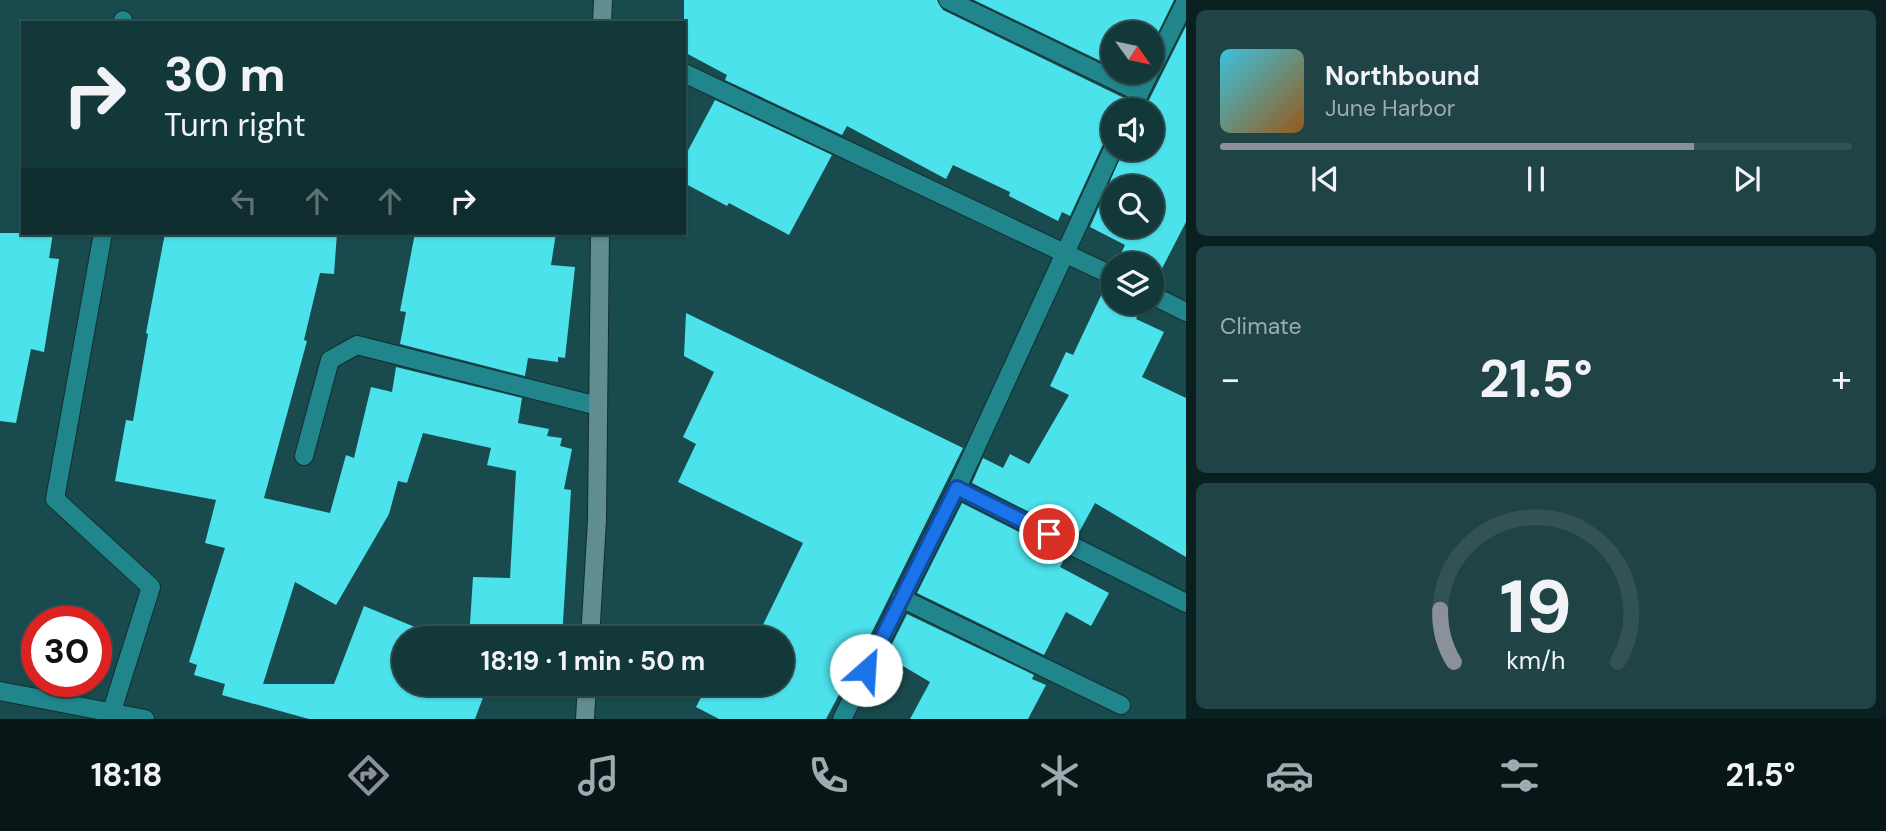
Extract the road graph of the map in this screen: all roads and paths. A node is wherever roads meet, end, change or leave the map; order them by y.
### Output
1 (603, 0) edge
2 (947, 0) edge
3 (1186, 1) edge
4 (603, 21) edge
5 (1180, 29) edge
6 (1164, 52) edge
7 (686, 74) edge
8 (1143, 84) edge
9 (1139, 92) junction
10 (1136, 98) edge
11 (1109, 161) edge
12 (103, 235) edge
13 (600, 235) edge
14 (1067, 254) junction
15 (1101, 270) edge
16 (1164, 301) edge
17 (1186, 312) edge
18 (597, 406) junction
19 (304, 456) dead end
20 (957, 488) junction
21 (901, 598) junction
22 (1186, 603) edge
23 (591, 626) edge
24 (0, 691) edge
25 (586, 696) edge
26 (1121, 705) dead end
27 (111, 714) junction
28 (145, 719) edge
29 (585, 719) edge
30 (842, 719) edge

1 - 4 street
2 - 9 street
3 - 5 street
5 - 6 street
7 - 14 street
8 - 9 street
9 - 10 street
11 - 14 street
12 - 27 street
13 - 18 street
14 - 15 street
14 - 20 street
16 - 17 street
18 - 19 street
18 - 23 street
20 - 21 street
20 - 22 street
21 - 26 street
21 - 30 street
24 - 27 street
25 - 29 street
27 - 28 street

